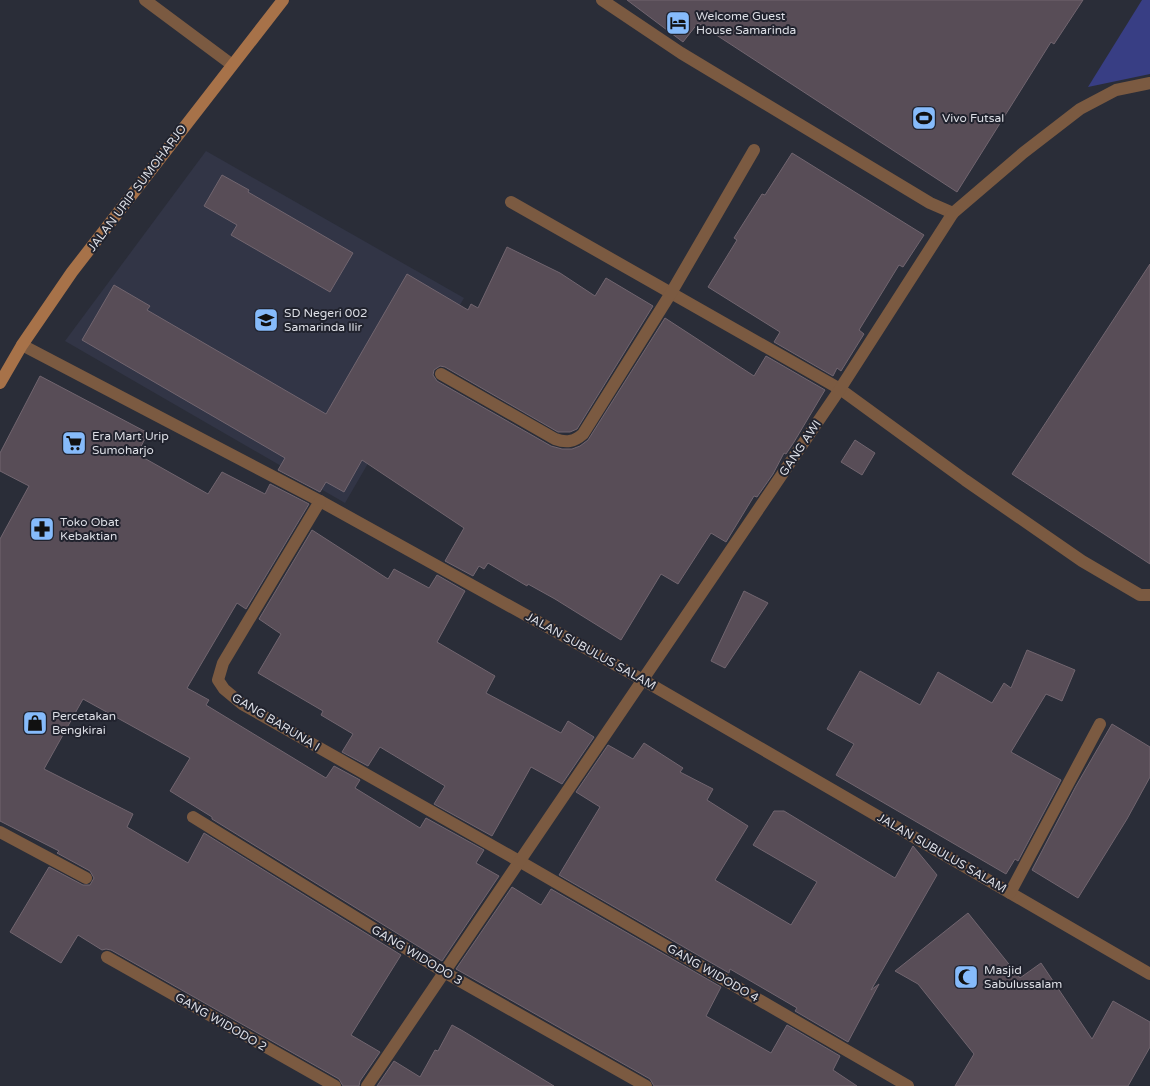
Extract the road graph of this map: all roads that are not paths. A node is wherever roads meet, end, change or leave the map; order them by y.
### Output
1 (145, 0) edge
2 (283, 0) edge
3 (602, 0) edge
4 (231, 64) junction
5 (1150, 83) edge
6 (754, 150) dead end
7 (511, 202) dead end
8 (953, 213) junction
9 (671, 292) junction
10 (22, 345) junction
11 (441, 374) dead end
12 (0, 383) edge
13 (840, 389) junction
14 (320, 501) junction
15 (1150, 595) edge
16 (643, 680) junction
17 (1100, 724) dead end
18 (193, 817) dead end
19 (0, 832) edge
20 (518, 861) junction
21 (86, 878) dead end
22 (1010, 893) junction
23 (107, 957) dead end
24 (444, 972) junction
25 (1150, 974) edge
26 (335, 1086) edge
27 (367, 1086) edge
28 (646, 1086) edge
29 (908, 1086) edge

1 - 4 street
2 - 4 street, JALAN URIP SUMOHARJO
3 - 8 street
4 - 10 street, JALAN URIP SUMOHARJO
5 - 8 street, GANG AWI
6 - 9 street
7 - 9 street
8 - 13 street, GANG AWI
9 - 11 street
9 - 13 street
10 - 12 street, JALAN URIP SUMOHARJO
10 - 14 street, JALAN SUBULUS SALAM
13 - 15 street
13 - 16 street, GANG AWI
14 - 16 street, JALAN SUBULUS SALAM
14 - 20 street, GANG BARUNA I
16 - 20 street, GANG AWI
16 - 22 street, JALAN SUBULUS SALAM
17 - 22 street
18 - 24 street, GANG WIDODO 3
19 - 21 street
20 - 24 street, GANG AWI
20 - 29 street, GANG WIDODO 4
22 - 25 street, JALAN SUBULUS SALAM
23 - 26 street, GANG WIDODO 2
24 - 27 street, GANG AWI
24 - 28 street, GANG WIDODO 3

